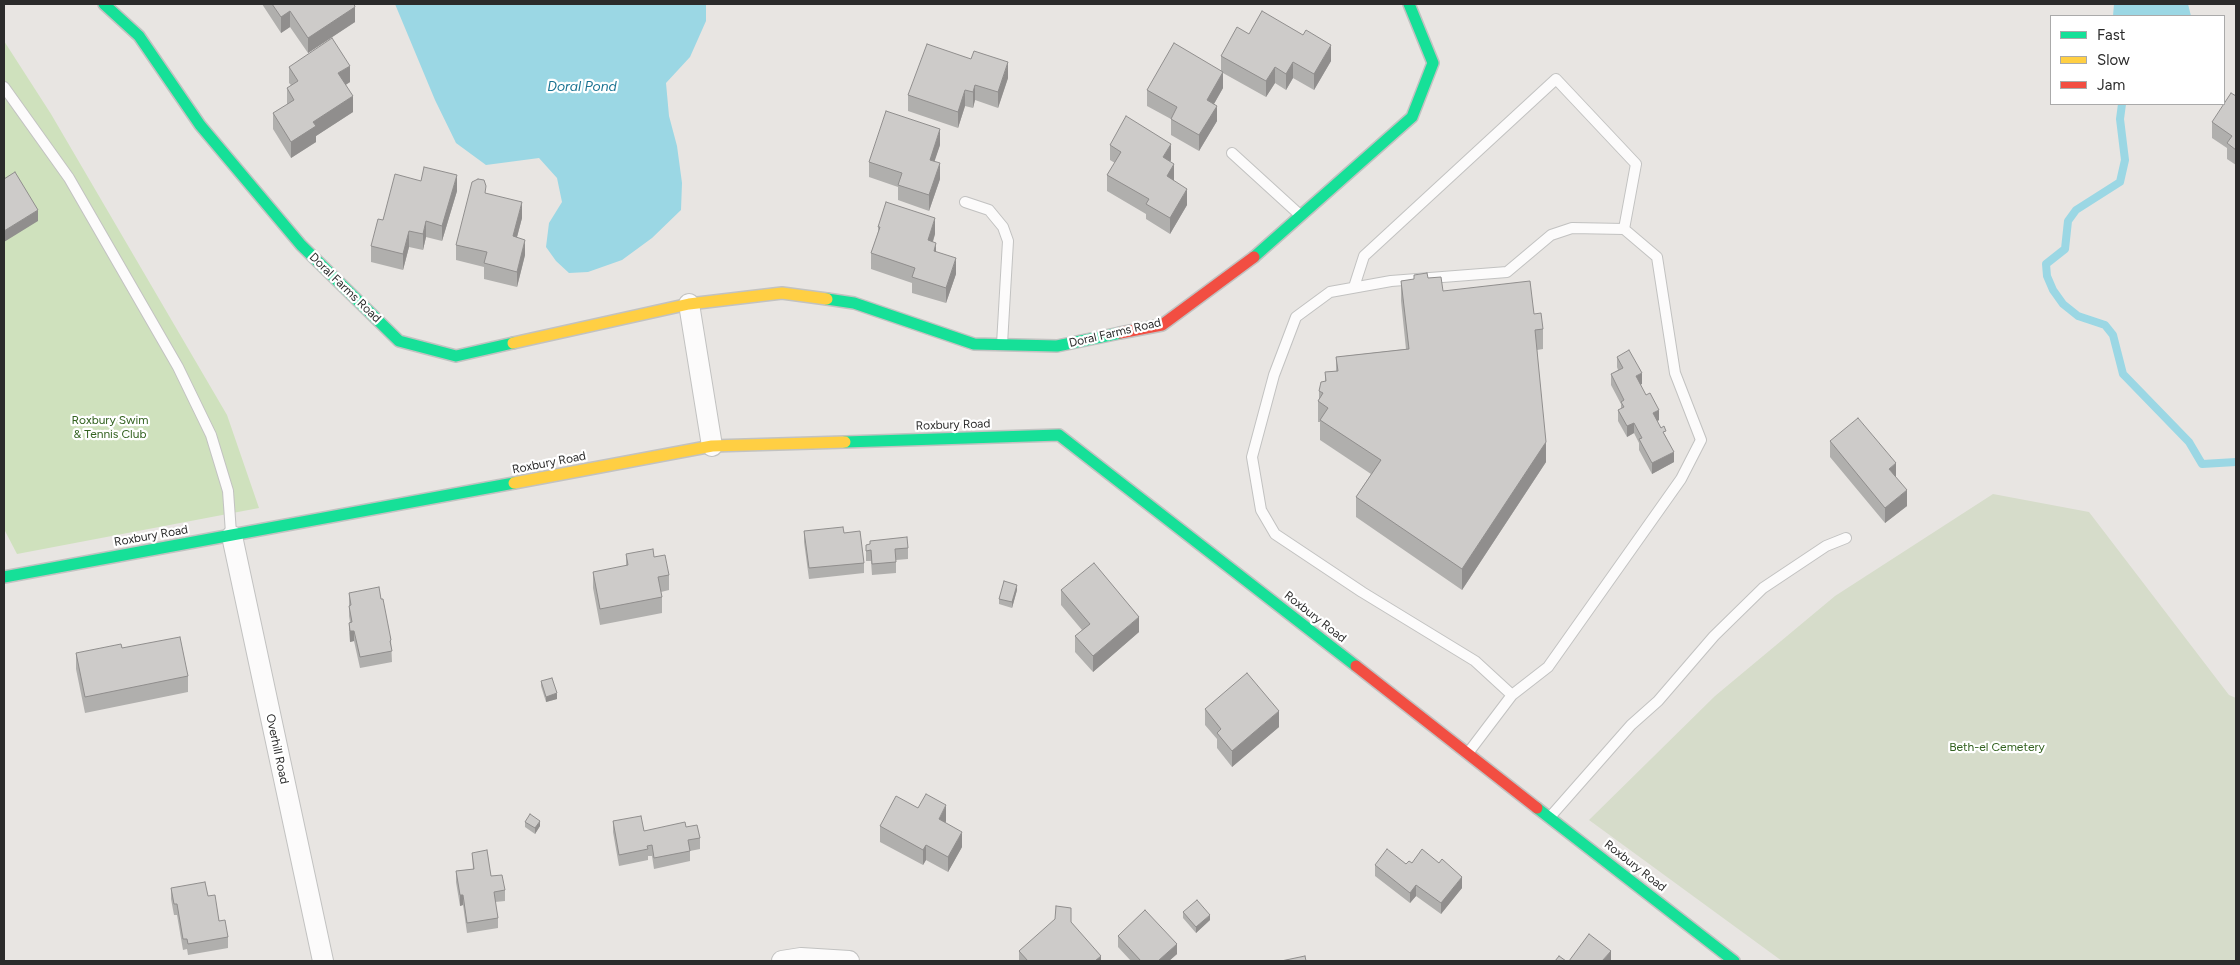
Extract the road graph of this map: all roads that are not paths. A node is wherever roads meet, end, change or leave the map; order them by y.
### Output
1 (104, 4) edge
2 (1409, 4) edge
3 (4, 87) edge
4 (1232, 153) dead end
5 (965, 202) dead end
6 (1300, 215) junction
7 (1624, 229) junction
8 (1354, 287) junction
9 (689, 304) junction
10 (1002, 345) junction
11 (712, 446) junction
12 (232, 536) junction
13 (1846, 538) dead end
14 (4, 577) edge
15 (1512, 695) junction
16 (1468, 754) junction
17 (1550, 817) junction
18 (323, 961) edge
19 (782, 961) edge
20 (848, 961) edge
21 (1734, 961) edge

1 - 9 street, Doral Farms Road
2 - 6 street, Doral Farms Road
3 - 12 lane
4 - 6 lane
5 - 10 lane
6 - 10 street, Doral Farms Road
7 - 8 lane
7 - 8 lane
7 - 15 lane
8 - 15 lane
9 - 10 street, Doral Farms Road
9 - 11 street
11 - 12 street, Roxbury Road
11 - 16 street, Roxbury Road
12 - 14 street, Roxbury Road
12 - 18 street, Overhill Road
13 - 17 lane
15 - 16 lane
16 - 17 street, Roxbury Road
17 - 21 street, Roxbury Road
19 - 20 street

